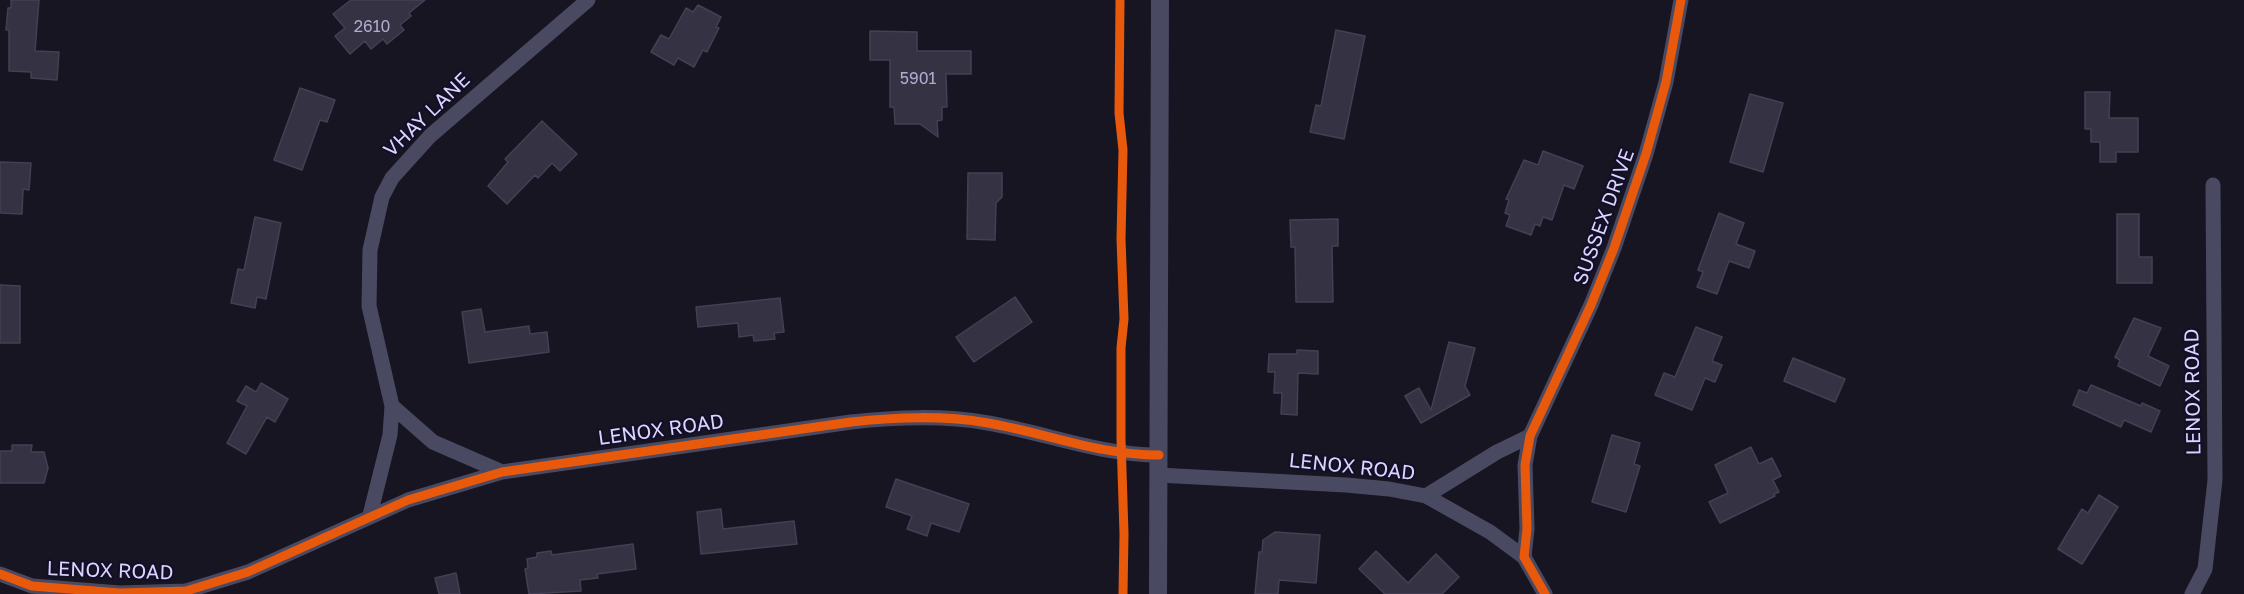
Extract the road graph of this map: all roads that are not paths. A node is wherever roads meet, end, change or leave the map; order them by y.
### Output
1 (588, 0) edge
2 (1160, 0) edge
3 (1682, 0) edge
4 (2213, 185) dead end
5 (392, 406) junction
6 (1530, 436) junction
7 (1159, 455) junction
8 (502, 472) junction
9 (1158, 475) junction
10 (1425, 496) junction
11 (370, 515) junction
12 (1524, 557) junction
13 (2, 577) edge
14 (35, 590) edge
15 (185, 593) edge
16 (1158, 594) edge
17 (1545, 594) edge
18 (2192, 594) edge

1 - 5 street, VHAY LANE
2 - 7 street
3 - 6 street, SUSSEX DRIVE
4 - 18 street, LENOX ROAD
5 - 8 street
5 - 11 street, VHAY LANE
6 - 10 street
6 - 12 street, SUSSEX DRIVE
7 - 8 street, LENOX ROAD
7 - 9 street
8 - 11 street, LENOX ROAD
9 - 10 street, LENOX ROAD
9 - 16 street
10 - 12 street, LENOX ROAD
11 - 15 street, LENOX ROAD
12 - 17 street
13 - 14 street, LENOX ROAD
14 - 15 street, LENOX ROAD

